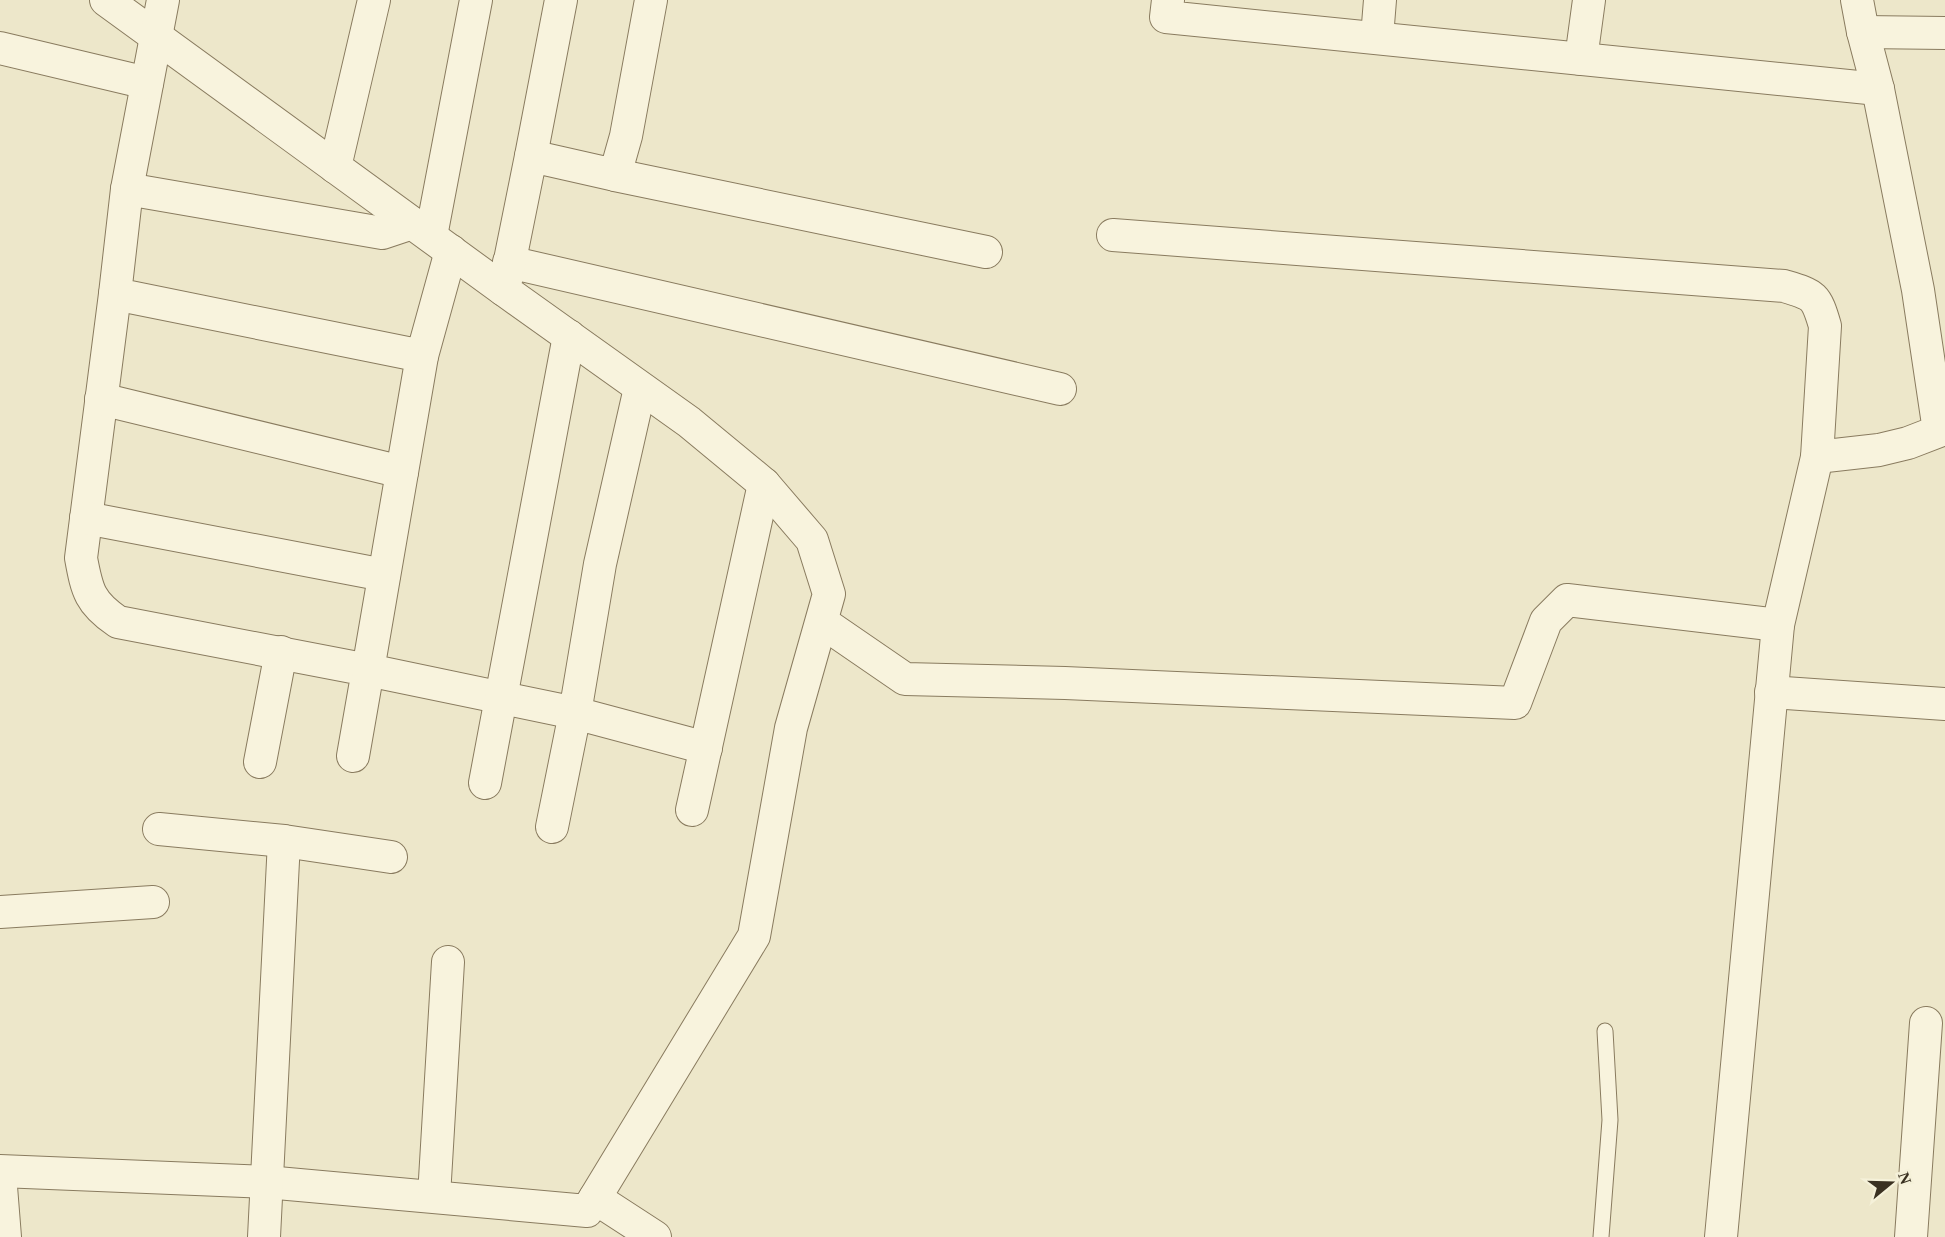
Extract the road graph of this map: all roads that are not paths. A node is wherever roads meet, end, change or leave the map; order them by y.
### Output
1 (106, 0) edge
2 (163, 0) edge
3 (374, 0) edge
4 (476, 0) edge
5 (561, 0) edge
6 (651, 0) edge
7 (1168, 0) edge
8 (1380, 0) edge
9 (1589, 0) edge
10 (1857, 0) edge
11 (1863, 32) junction
12 (1945, 33) edge
13 (155, 35) junction
14 (1377, 37) junction
15 (0, 48) edge
16 (1581, 59) junction
17 (147, 83) junction
18 (1878, 89) junction
19 (531, 156) junction
20 (335, 167) junction
21 (615, 175) junction
22 (127, 189) junction
23 (1113, 234) dead end
24 (431, 237) junction
25 (987, 252) dead end
26 (506, 276) junction
27 (115, 294) junction
28 (569, 336) junction
29 (422, 356) junction
30 (640, 388) junction
31 (1060, 389) dead end
32 (101, 399) junction
33 (1942, 431) edge
34 (1817, 457) junction
35 (402, 472) junction
36 (764, 484) junction
37 (86, 518) junction
38 (384, 575) junction
39 (822, 622) junction
40 (1778, 625) junction
41 (281, 652) junction
42 (368, 670) junction
43 (1771, 692) junction
44 (500, 698) junction
45 (1945, 704) edge
46 (575, 713) junction
47 (706, 748) junction
48 (354, 756) dead end
49 (260, 762) dead end
50 (485, 783) dead end
51 (692, 810) dead end
52 (552, 827) dead end
53 (159, 829) dead end
54 (284, 841) junction
55 (391, 857) dead end
56 (153, 902) dead end
57 (0, 912) edge
58 (448, 962) dead end
59 (1926, 1023) dead end
60 (1605, 1031) dead end
61 (0, 1173) edge
62 (266, 1182) junction
63 (434, 1196) junction
64 (584, 1215) edge
65 (4, 1237) edge
66 (264, 1237) edge
67 (655, 1237) edge
68 (1601, 1237) edge
69 (1721, 1237) edge
70 (1911, 1237) edge

1 - 13 street
2 - 13 street
3 - 20 street
4 - 24 street
5 - 19 street
6 - 21 street
7 - 14 street
8 - 14 street
9 - 16 street
10 - 11 street
11 - 12 street
11 - 18 street
13 - 17 street
13 - 20 street
14 - 16 street
15 - 17 street
16 - 18 street
17 - 22 street
18 - 33 street
19 - 21 street
19 - 26 street
20 - 24 street
21 - 25 street
22 - 24 street
22 - 27 street
23 - 34 street
24 - 26 street
24 - 29 street
26 - 28 street
26 - 31 street
27 - 29 street
27 - 32 street
28 - 30 street
28 - 44 street
29 - 35 street
30 - 36 street
30 - 46 street
32 - 35 street
32 - 37 street
33 - 34 street
34 - 40 street
35 - 38 street
36 - 39 street
36 - 47 street
37 - 38 street
37 - 41 street
38 - 42 street
39 - 40 street
39 - 64 street
40 - 43 street
41 - 42 street
41 - 49 street
42 - 44 street
42 - 48 street
43 - 45 street
43 - 69 street
44 - 46 street
44 - 50 street
46 - 47 street
46 - 52 street
47 - 51 street
53 - 54 street
54 - 55 street
54 - 62 street
56 - 57 street
58 - 63 street
59 - 70 street
60 - 68 lane
61 - 62 street
61 - 65 street
62 - 63 street
62 - 66 street
63 - 64 street
64 - 67 street

